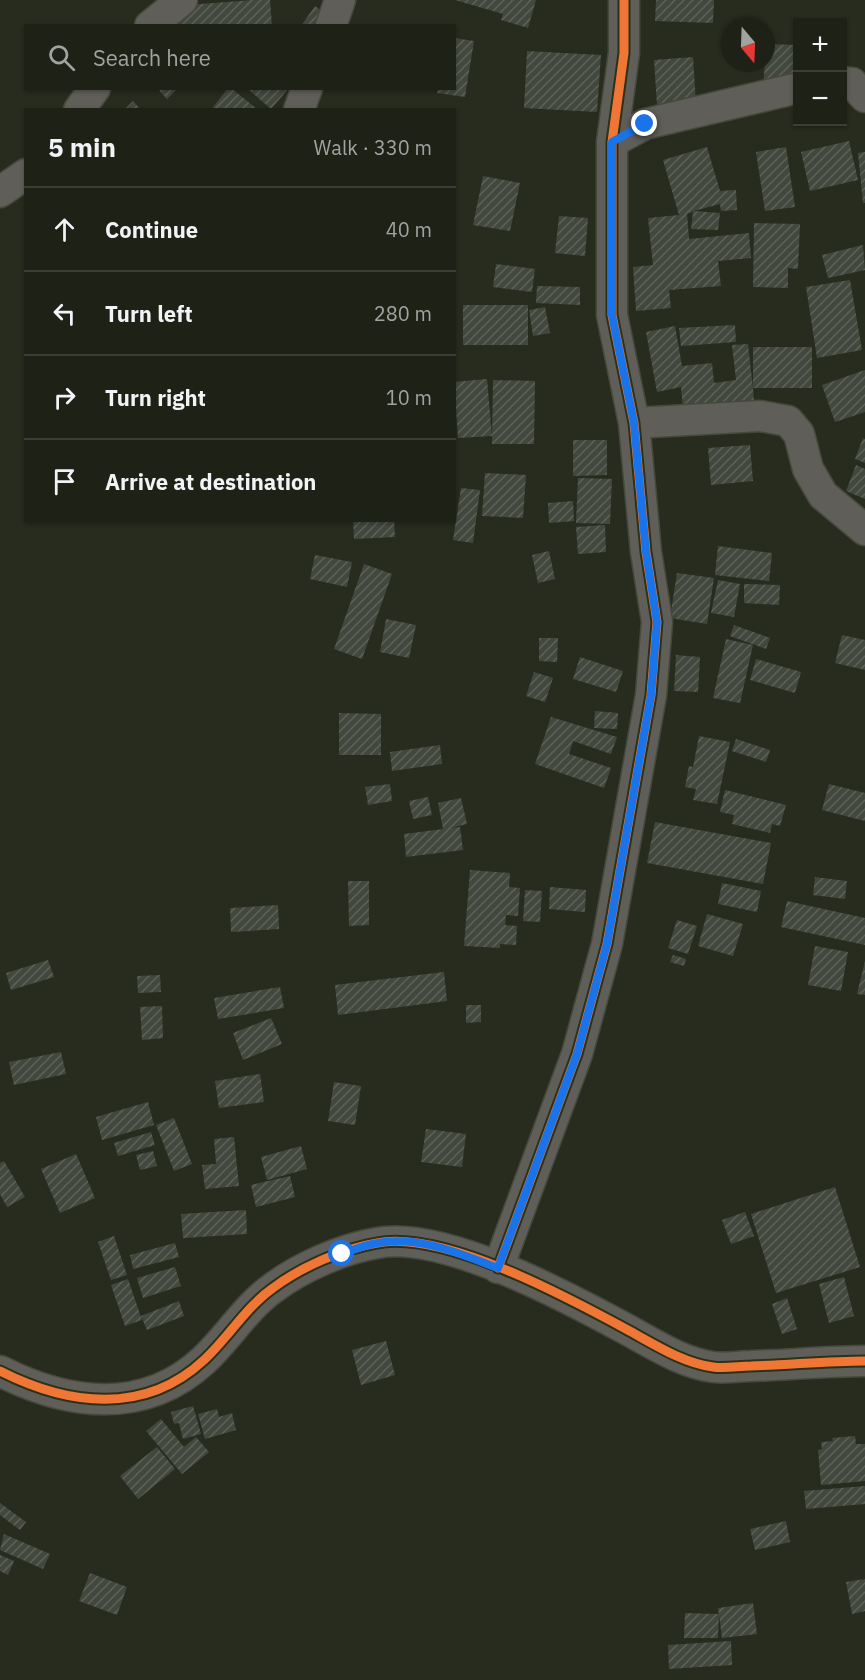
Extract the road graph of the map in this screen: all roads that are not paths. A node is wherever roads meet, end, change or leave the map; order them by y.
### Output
1 (182, 0) edge
2 (340, 0) edge
3 (624, 0) edge
4 (152, 24) edge
5 (332, 24) edge
6 (793, 89) edge
7 (94, 90) edge
8 (306, 90) edge
9 (80, 108) edge
10 (300, 108) edge
11 (612, 142) junction
12 (24, 175) edge
13 (0, 192) edge
14 (634, 423) junction
15 (865, 530) edge
16 (498, 1268) junction
17 (865, 1361) edge
18 (0, 1371) edge

1 - 4 street
2 - 5 street
3 - 11 street
6 - 11 street
7 - 9 street
8 - 10 street
11 - 14 street
12 - 13 street
14 - 15 street
14 - 16 street
16 - 17 street
16 - 18 street

